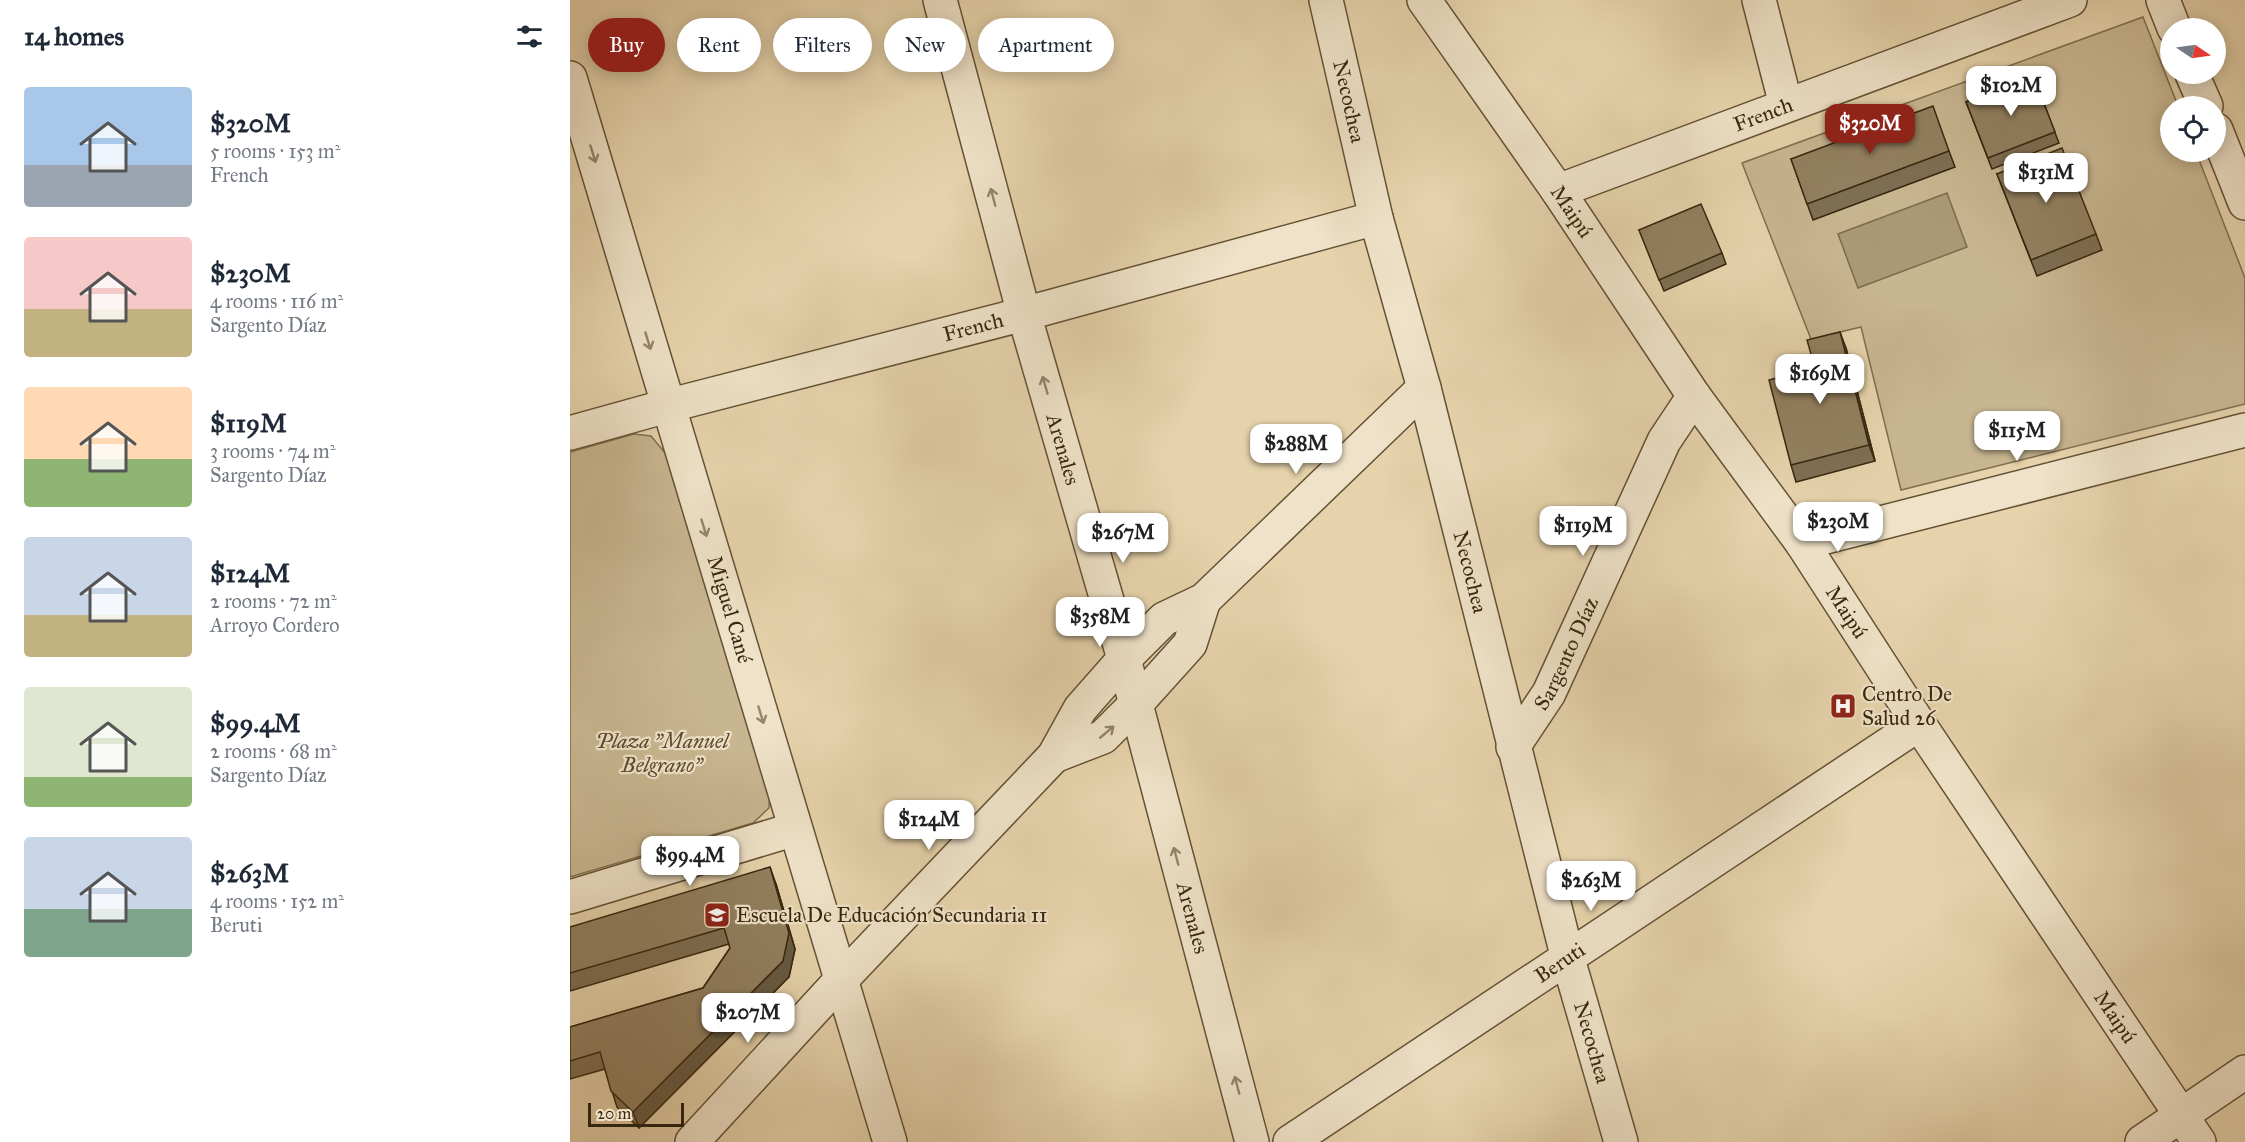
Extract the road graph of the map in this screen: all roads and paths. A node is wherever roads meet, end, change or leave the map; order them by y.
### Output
1 (940, 0) edge
2 (1326, 0) edge
3 (1424, 0) edge
4 (1759, 0) edge
5 (2070, 0) edge
6 (2163, 0) edge
7 (2170, 18) edge
8 (570, 78) edge
9 (1786, 105) junction
10 (2226, 155) edge
11 (1558, 191) junction
12 (2245, 203) edge
13 (1376, 218) junction
14 (1024, 314) junction
15 (1424, 388) junction
16 (1694, 396) junction
17 (667, 405) junction
18 (2245, 430) edge
19 (570, 433) edge
20 (1802, 543) junction
21 (1204, 600) junction
22 (1124, 659) junction
23 (1136, 704) junction
24 (1918, 724) junction
25 (1513, 747) junction
26 (1054, 756) junction
27 (795, 829) junction
28 (570, 897) edge
29 (1568, 959) junction
30 (841, 980) junction
31 (2245, 1072) edge
32 (2190, 1129) edge
33 (692, 1142) edge
34 (890, 1142) edge
35 (1252, 1142) edge
36 (1290, 1142) edge
37 (1621, 1142) edge
38 (2142, 1142) edge

14 -> 1 street, Arenales
2 - 13 street, Necochea
3 - 11 street, Maipú
4 - 9 street
5 - 9 street, French
6 - 7 street
8 -> 17 street, Miguel Cané
9 - 11 street, French
10 - 12 street
11 - 16 street, Maipú
13 - 14 street, French
13 - 15 street, Necochea
14 - 17 street, French
22 -> 14 street, Arenales
15 - 21 street
15 - 25 street, Necochea
16 - 20 street, Maipú
16 - 25 street, Sargento Díaz
17 - 19 street, French
17 -> 27 street, Miguel Cané
18 - 20 street
20 - 24 street, Maipú
21 - 22 street
21 - 23 street
22 - 23 street, Arenales
22 - 26 street
26 -> 23 street
35 -> 23 street, Arenales
24 - 29 street, Beruti
24 - 32 street, Maipú
25 - 29 street, Necochea
26 - 30 street
27 - 28 street
27 - 30 street, Miguel Cané
29 - 36 street, Beruti
29 - 37 street, Necochea
30 - 33 street
30 - 34 street, Miguel Cané
31 - 32 street
32 - 38 street

